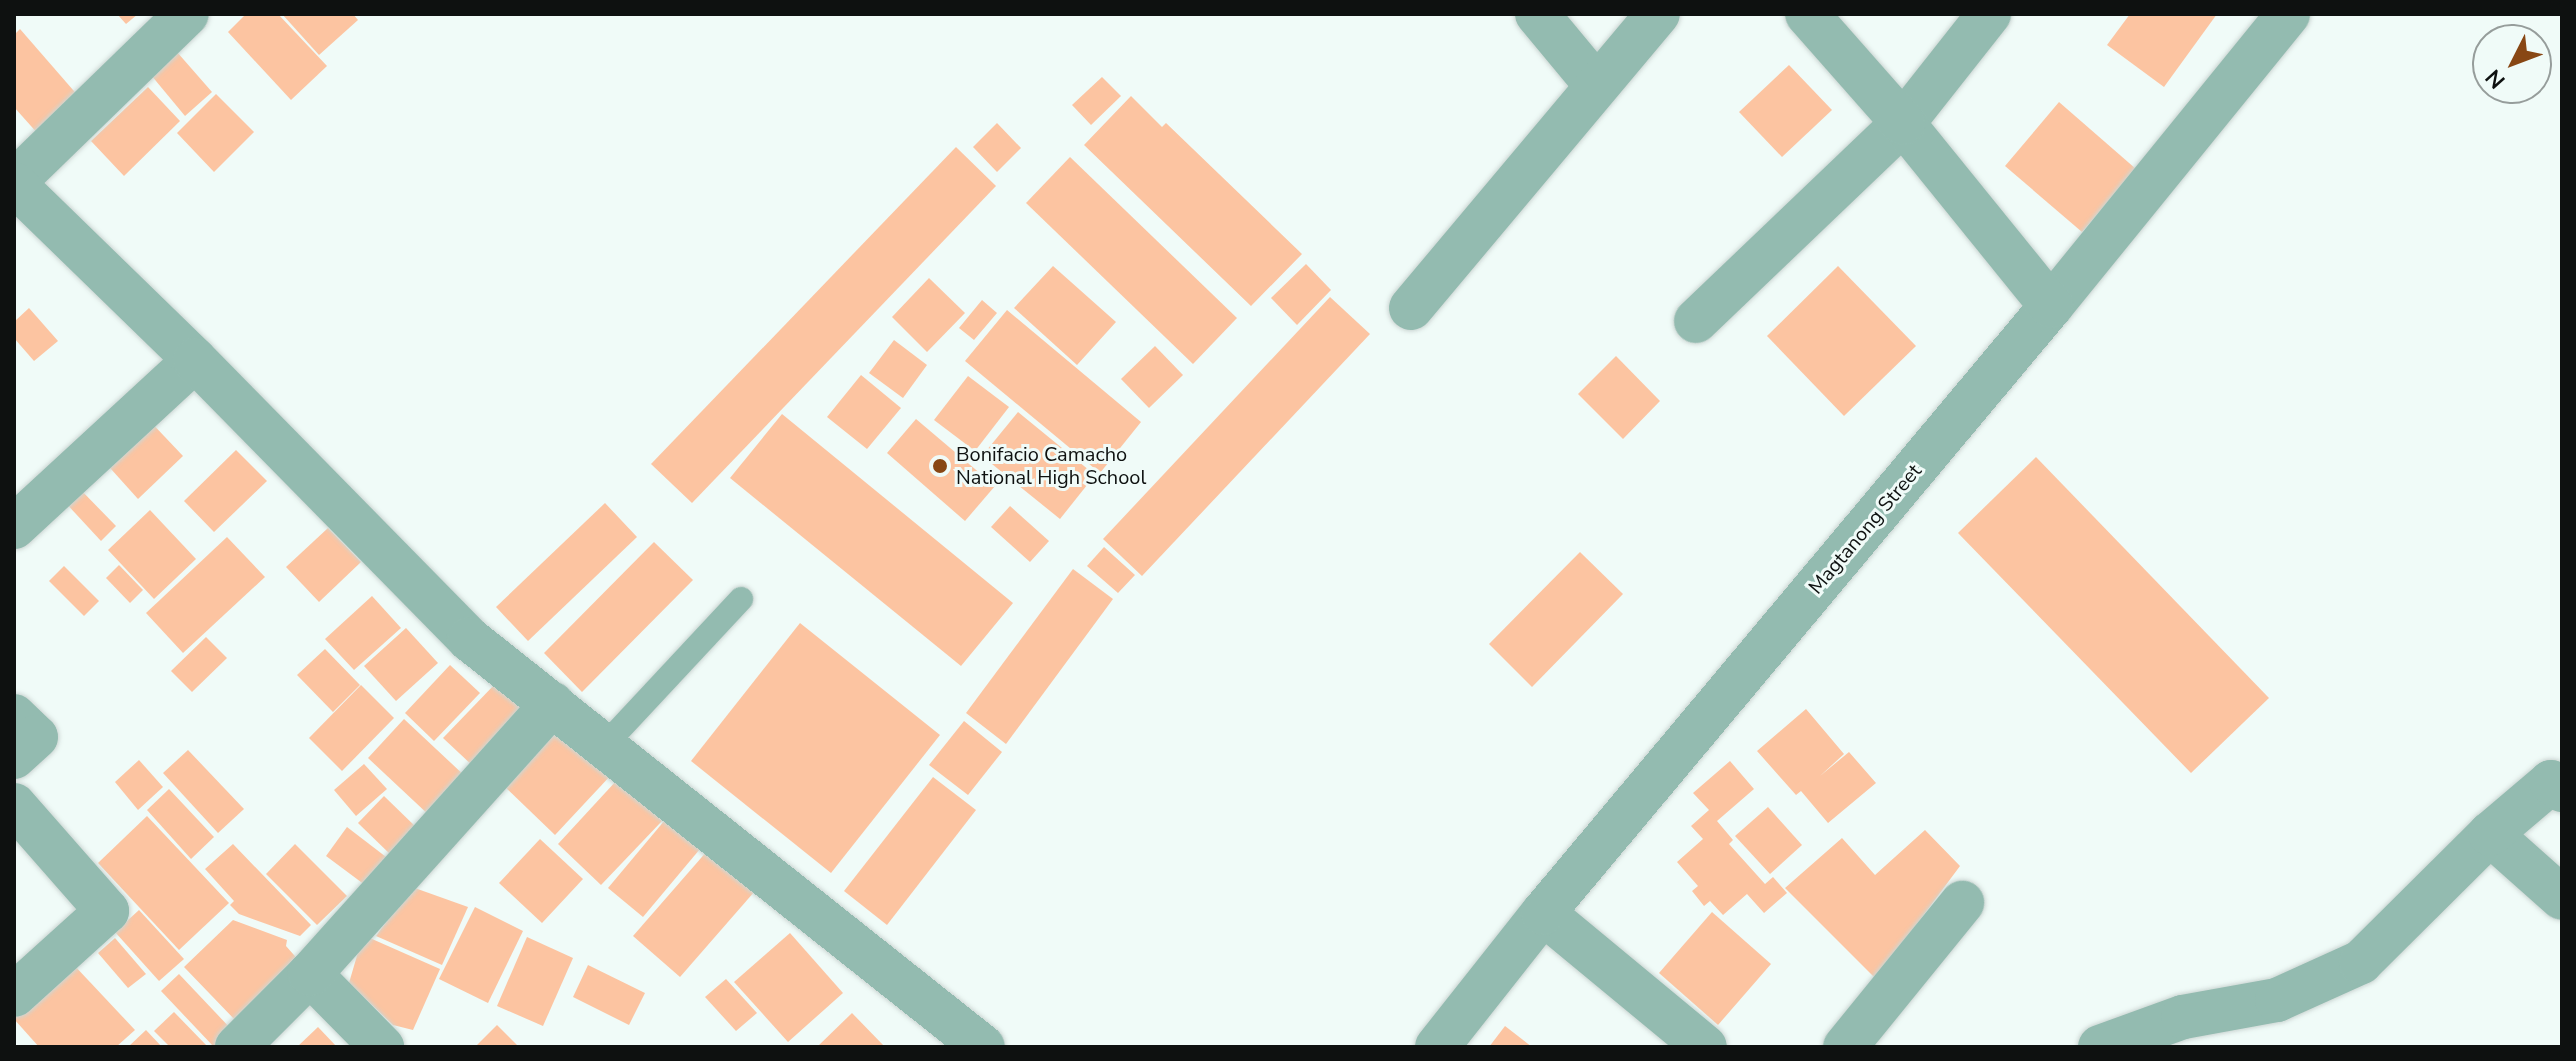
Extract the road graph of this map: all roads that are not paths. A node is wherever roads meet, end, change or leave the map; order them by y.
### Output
1 (187, 14) edge
2 (1537, 14) edge
3 (1658, 14) edge
4 (1807, 14) edge
5 (1989, 14) edge
6 (2288, 14) edge
7 (1596, 85) junction
8 (1903, 123) junction
9 (14, 183) edge
10 (2051, 306) junction
11 (1411, 308) dead end
12 (1696, 321) dead end
13 (195, 360) junction
14 (14, 527) edge
15 (741, 599) dead end
16 (552, 704) junction
17 (14, 716) edge
18 (604, 746) junction
19 (14, 757) edge
20 (2562, 790) edge
21 (14, 805) edge
22 (2490, 834) junction
23 (2562, 898) edge
24 (1962, 903) dead end
25 (1543, 913) junction
26 (310, 974) junction
27 (14, 995) edge
28 (237, 1047) edge
29 (382, 1047) edge
30 (983, 1047) edge
31 (1437, 1047) edge
32 (1705, 1047) edge
33 (1845, 1047) edge
34 (2100, 1047) edge

1 - 9 street
2 - 7 street
3 - 7 street
4 - 8 street
5 - 8 street
6 - 10 street, Magtanong Street
7 - 11 street
8 - 10 street
8 - 12 street
9 - 13 street
10 - 25 street, Magtanong Street
13 - 14 street
13 - 16 street
15 - 18 lane
16 - 18 street
16 - 26 street
17 - 19 street
18 - 30 street
20 - 22 street
21 - 27 street
22 - 23 street
22 - 34 street
24 - 33 street
25 - 31 street, Magtanong Street
25 - 32 street
26 - 28 street
26 - 29 street

